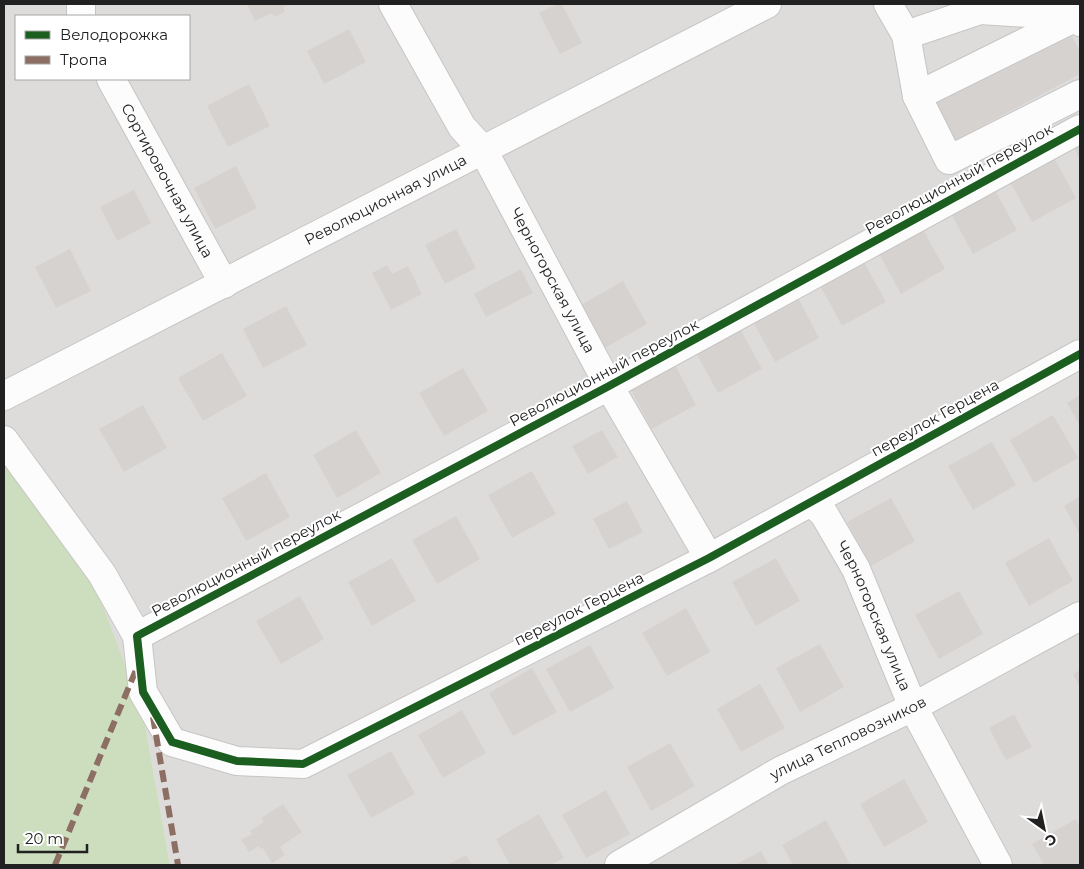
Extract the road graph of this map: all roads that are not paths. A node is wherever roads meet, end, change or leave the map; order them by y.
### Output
1 (392, 4) edge
2 (767, 4) edge
3 (888, 4) edge
4 (1079, 18) edge
5 (906, 34) junction
6 (112, 80) edge
7 (1080, 94) edge
8 (917, 96) junction
9 (1080, 129) edge
10 (483, 150) junction
11 (224, 284) junction
12 (1080, 354) edge
13 (7, 386) edge
14 (609, 386) junction
15 (4, 440) edge
16 (812, 503) junction
17 (710, 558) junction
18 (1080, 616) edge
19 (137, 636) junction
20 (913, 707) junction
21 (619, 865) edge
22 (998, 865) edge

1 - 10 street, Черногорская улица
2 - 10 street, Революционная улица
3 - 5 street
4 - 5 street
4 - 8 street
5 - 8 street
6 - 11 street, Сортировочная улица
7 - 8 street
9 - 14 street, Революционный переулок
10 - 11 street, Революционная улица
10 - 14 street, Черногорская улица
11 - 13 street, Революционная улица
12 - 16 street, переулок Герцена
14 - 17 street, Черногорская улица
14 - 19 street, Революционный переулок
15 - 19 street
16 - 17 street, переулок Герцена
16 - 20 street, Черногорская улица
17 - 19 street, переулок Герцена
18 - 20 street, улица Тепловозников
20 - 21 street, улица Тепловозников
20 - 22 street, Черногорская улица

